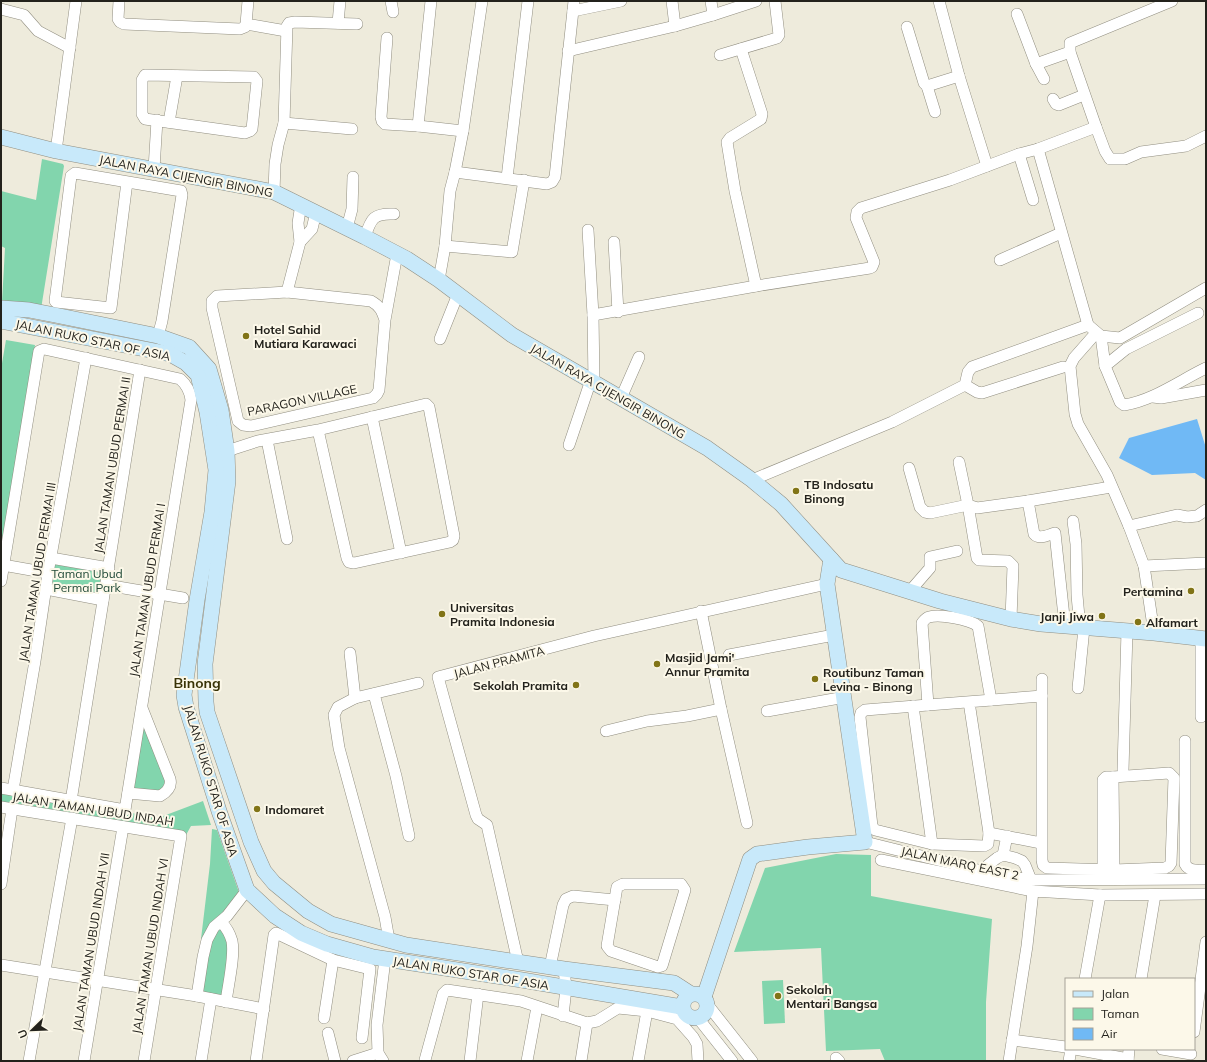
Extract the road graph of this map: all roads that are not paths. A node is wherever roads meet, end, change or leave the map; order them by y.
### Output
1 (76, 1) edge
2 (119, 1) edge
3 (248, 1) edge
4 (340, 1) edge
5 (431, 1) edge
6 (482, 1) edge
7 (528, 1) edge
8 (621, 1) edge
9 (672, 1) edge
10 (711, 1) edge
11 (755, 1) edge
12 (775, 1) edge
13 (939, 1) edge
14 (1172, 1) edge
15 (573, 6) edge
16 (1, 9) edge
17 (1017, 14) dead end
18 (713, 15) junction
19 (338, 23) junction
20 (246, 24) junction
21 (357, 24) dead end
22 (675, 26) junction
23 (907, 27) dead end
24 (286, 31) junction
25 (387, 38) dead end
26 (70, 48) junction
27 (741, 49) junction
28 (568, 51) junction
29 (1070, 52) junction
30 (720, 55) dead end
31 (1036, 64) junction
32 (176, 76) junction
33 (959, 76) junction
34 (1044, 79) dead end
35 (927, 86) junction
36 (1084, 95) junction
37 (1053, 98) dead end
38 (935, 112) dead end
39 (163, 121) junction
40 (284, 123) junction
41 (418, 126) junction
42 (1096, 127) junction
43 (352, 128) dead end
44 (463, 131) junction
45 (1206, 136) edge
46 (1, 137) edge
47 (1038, 149) junction
48 (56, 152) junction
49 (1019, 154) junction
50 (987, 166) junction
51 (154, 169) junction
52 (455, 172) junction
53 (353, 177) dead end
54 (507, 178) junction
55 (524, 180) junction
56 (127, 182) junction
57 (274, 192) junction
58 (1033, 200) dead end
59 (301, 204) junction
60 (316, 212) junction
61 (394, 214) dead end
62 (347, 228) junction
63 (588, 230) dead end
64 (1061, 233) junction
65 (364, 237) junction
66 (300, 242) junction
67 (614, 242) dead end
68 (445, 246) junction
69 (397, 254) junction
70 (1000, 260) dead end
71 (439, 280) junction
72 (756, 286) junction
73 (1206, 288) edge
74 (287, 292) junction
75 (458, 294) junction
76 (1, 308) edge
77 (29, 310) junction
78 (618, 312) junction
79 (1198, 313) dead end
80 (593, 315) junction
81 (385, 320) junction
82 (1, 321) edge
83 (1088, 325) junction
84 (27, 326) junction
85 (1099, 335) junction
86 (158, 336) junction
87 (1120, 338) junction
88 (440, 339) dead end
89 (1126, 349) junction
90 (639, 357) dead end
91 (86, 358) junction
92 (1105, 366) junction
93 (1063, 367) dead end
94 (1206, 368) edge
95 (140, 370) junction
96 (592, 381) junction
97 (965, 385) junction
98 (1206, 390) edge
99 (621, 398) junction
100 (1152, 398) junction
101 (372, 417) junction
102 (318, 430) junction
103 (267, 440) junction
104 (569, 445) dead end
105 (227, 451) junction
106 (959, 462) dead end
107 (909, 468) dead end
108 (752, 480) junction
109 (1111, 487) junction
110 (1028, 501) junction
111 (968, 505) junction
112 (1206, 510) edge
113 (1073, 521) dead end
114 (1129, 526) junction
115 (287, 538) dead end
116 (957, 551) dead end
117 (401, 553) junction
118 (51, 558) junction
119 (1206, 563) edge
120 (836, 564) junction
121 (3, 565) junction
122 (1144, 566) junction
123 (109, 568) junction
124 (48, 573) junction
125 (1, 581) edge
126 (827, 584) junction
127 (106, 585) junction
128 (46, 589) junction
129 (910, 591) junction
130 (159, 594) junction
131 (1061, 595) junction
132 (1077, 595) junction
133 (190, 599) junction
134 (103, 600) junction
135 (212, 602) junction
136 (701, 611) junction
137 (1011, 619) junction
138 (1065, 626) junction
139 (1082, 628) junction
140 (1127, 631) junction
141 (1154, 633) junction
142 (834, 634) junction
143 (1203, 638) edge
144 (350, 653) dead end
145 (729, 655) dead end
146 (1042, 679) dead end
147 (418, 683) dead end
148 (1078, 688) dead end
149 (374, 694) junction
150 (1042, 696) junction
151 (845, 697) junction
152 (355, 698) junction
153 (991, 700) junction
154 (969, 702) junction
155 (928, 704) junction
156 (913, 706) junction
157 (142, 708) junction
158 (721, 709) junction
159 (767, 711) dead end
160 (1201, 718) dead end
161 (606, 731) dead end
162 (1185, 741) dead end
163 (1123, 770) dead end
164 (1113, 776) junction
165 (1, 788) edge
166 (13, 790) junction
167 (128, 793) junction
168 (71, 801) junction
169 (239, 805) junction
170 (6, 808) edge
171 (219, 811) junction
172 (72, 818) junction
173 (747, 823) dead end
174 (123, 827) junction
175 (989, 833) junction
176 (181, 836) joint
177 (409, 836) dead end
178 (1007, 836) junction
179 (1020, 839) junction
180 (865, 842) junction
181 (1042, 843) junction
182 (932, 844) junction
183 (1002, 855) junction
184 (1015, 858) junction
185 (881, 860) dead end
186 (1102, 870) junction
187 (1114, 870) junction
188 (1206, 870) edge
189 (984, 872) junction
190 (1206, 879) edge
191 (1, 884) edge
192 (1032, 886) junction
193 (247, 890) junction
194 (1155, 894) junction
195 (1206, 894) edge
196 (1100, 895) junction
197 (615, 900) junction
198 (308, 911) junction
199 (221, 922) junction
200 (301, 932) junction
201 (388, 940) junction
202 (1206, 942) edge
203 (406, 945) junction
204 (385, 959) junction
205 (333, 960) junction
206 (403, 961) junction
207 (518, 962) junction
208 (1, 965) edge
209 (557, 968) junction
210 (45, 972) junction
211 (1084, 978) edge
212 (1141, 978) edge
213 (98, 981) junction
214 (566, 988) junction
215 (157, 990) junction
216 (478, 994) junction
217 (197, 996) junction
218 (701, 998) junction
219 (211, 999) junction
220 (226, 1002) junction
221 (537, 1007) junction
222 (682, 1007) junction
223 (264, 1009) junction
224 (646, 1011) junction
225 (563, 1016) junction
226 (324, 1018) dead end
227 (698, 1018) junction
228 (587, 1023) junction
229 (1195, 1024) edge
230 (328, 1033) dead end
231 (362, 1038) dead end
232 (1012, 1040) junction
233 (1065, 1048) edge
234 (1071, 1050) edge
235 (1083, 1050) edge
236 (1167, 1050) edge
237 (1191, 1055) edge
238 (1128, 1056) edge
239 (380, 1057) edge
240 (425, 1060) edge
241 (29, 1061) edge
242 (84, 1061) edge
243 (144, 1061) edge
244 (201, 1061) edge
245 (256, 1061) edge
246 (335, 1061) edge
247 (353, 1061) edge
248 (470, 1061) edge
249 (526, 1061) edge
250 (581, 1061) edge
251 (638, 1061) edge
252 (698, 1061) edge
253 (732, 1061) edge
254 (752, 1061) edge
255 (1009, 1061) edge
256 (1069, 1061) edge

1 - 26 street
2 - 20 street
3 - 20 street
4 - 19 street
5 - 41 street
6 - 44 street
7 - 54 street
8 - 15 street
9 - 22 street
10 - 18 street
11 - 18 street
12 - 27 street
13 - 33 street
14 - 29 street
15 - 28 street
16 - 26 street
17 - 31 street
18 - 22 street
19 - 21 street
19 - 24 street
20 - 24 street
22 - 28 street
23 - 35 street
24 - 40 street
25 - 41 street
26 - 48 street
27 - 30 street
27 - 72 street
28 - 55 street
29 - 31 street
29 - 36 street
31 - 34 street
32 - 39 street
32 - 39 street
32 - 39 street
33 - 35 street
33 - 50 street
35 - 38 street
36 - 37 street
36 - 42 street
39 - 51 street
40 - 43 street
40 - 57 street
41 - 44 street
42 - 45 street
42 - 47 street
44 - 52 street
46 - 48 street, JALAN RAYA CIJENGIR BINONG
47 - 49 street
47 - 64 street
48 - 51 street, JALAN RAYA CIJENGIR BINONG
49 - 50 street
49 - 58 street
50 - 72 street
51 - 57 street, JALAN RAYA CIJENGIR BINONG
52 - 54 street
52 - 68 street
53 - 62 street
54 - 55 street
55 - 68 street
56 - 56 street
56 - 86 street
57 - 59 street, JALAN RAYA CIJENGIR BINONG
59 - 60 street, JALAN RAYA CIJENGIR BINONG
59 - 66 street
60 - 62 street, JALAN RAYA CIJENGIR BINONG
60 - 66 street
61 - 65 street
62 - 65 street, JALAN RAYA CIJENGIR BINONG
63 - 80 street
64 - 70 street
64 - 83 street
65 - 69 street, JALAN RAYA CIJENGIR BINONG
66 - 74 street
67 - 78 street
68 - 71 street
69 - 71 street, JALAN RAYA CIJENGIR BINONG
69 - 81 street, PARAGON VILLAGE
71 - 75 street, JALAN RAYA CIJENGIR BINONG
72 - 78 street
73 - 87 street
74 - 81 street, PARAGON VILLAGE
74 - 81 street, PARAGON VILLAGE
75 - 88 street
75 - 96 street, JALAN RAYA CIJENGIR BINONG
76 - 77 street, JALAN RUKO STAR OF ASIA
77 - 84 street
77 - 86 street, JALAN RUKO STAR OF ASIA
78 - 80 street
79 - 89 street
80 - 96 street
82 - 84 street, JALAN RUKO STAR OF ASIA
83 - 85 street
83 - 97 street
84 - 133 street, JALAN RUKO STAR OF ASIA
85 - 87 street
85 - 92 street
85 - 109 street
86 - 105 street, JALAN RUKO STAR OF ASIA
87 - 89 street
89 - 92 street
90 - 99 street
91 - 95 street
91 - 118 street, JALAN TAMAN UBUD PERMAI III
91 - 121 street
92 - 100 street
93 - 97 street
94 - 100 street
95 - 123 street, JALAN TAMAN UBUD PERMAI II
95 - 130 street, JALAN TAMAN UBUD PERMAI I
96 - 99 street, JALAN RAYA CIJENGIR BINONG
96 - 104 street
97 - 108 street
98 - 100 street
99 - 108 street, JALAN RAYA CIJENGIR BINONG
101 - 102 street
101 - 117 street
101 - 117 street
102 - 103 street
102 - 117 street
103 - 105 street
103 - 115 street
105 - 135 street, JALAN RUKO STAR OF ASIA
106 - 111 street
107 - 111 street
108 - 120 street, JALAN RAYA CIJENGIR BINONG
109 - 110 street
109 - 114 street
110 - 111 street
110 - 131 street
111 - 137 street
112 - 114 street
113 - 132 street
114 - 122 street
116 - 129 street
118 - 123 street
118 - 124 street, JALAN TAMAN UBUD PERMAI III
119 - 122 street
120 - 126 street
120 - 129 street
121 - 124 street
121 - 125 street
122 - 141 street
123 - 127 street, JALAN TAMAN UBUD PERMAI II
124 - 128 street, JALAN TAMAN UBUD PERMAI III
126 - 136 street, JALAN PRAMITA
126 - 142 street
127 - 130 street
127 - 134 street, JALAN TAMAN UBUD PERMAI II
128 - 134 street
128 - 166 street, JALAN TAMAN UBUD PERMAI III
129 - 137 street
130 - 133 street
130 - 157 street, JALAN TAMAN UBUD PERMAI I
131 - 132 street
131 - 138 street
132 - 139 street
133 - 135 street
133 - 171 street, JALAN RUKO STAR OF ASIA
134 - 168 street, JALAN TAMAN UBUD PERMAI II
135 - 169 street, JALAN RUKO STAR OF ASIA
136 - 158 street
136 - 207 street, JALAN PRAMITA
137 - 138 street
138 - 139 street
139 - 140 street
139 - 148 street
140 - 141 street
140 - 163 street
141 - 143 street
142 - 145 street
142 - 151 street
143 - 160 street
144 - 152 street
146 - 150 street
147 - 149 street
149 - 152 street
149 - 177 street
150 - 153 street
150 - 181 street
151 - 159 street
151 - 180 street
152 - 201 street
153 - 154 street
153 - 155 street
154 - 155 street
154 - 175 street
155 - 156 street
156 - 182 street
156 - 182 street
157 - 167 street, JALAN TAMAN UBUD PERMAI I
157 - 167 street
158 - 161 street
158 - 173 street
162 - 188 street
164 - 186 street
164 - 187 street
164 - 187 street
165 - 166 street
166 - 168 street
167 - 168 street, JALAN TAMAN UBUD PERMAI I
169 - 171 street
169 - 198 street, JALAN RUKO STAR OF ASIA
170 - 172 street, JALAN TAMAN UBUD INDAH
170 - 191 street
171 - 193 street, JALAN RUKO STAR OF ASIA
172 - 174 street, JALAN TAMAN UBUD INDAH
172 - 210 street
174 - 176 street, JALAN TAMAN UBUD INDAH
174 - 213 street, JALAN TAMAN UBUD INDAH VII
175 - 178 street
175 - 182 street
176 - 215 street, JALAN TAMAN UBUD INDAH VI
178 - 179 street
178 - 183 street
179 - 181 street
179 - 184 street
180 - 189 street
180 - 218 street
181 - 186 street
183 - 184 street
183 - 189 street
184 - 192 street
185 - 192 street, JALAN MARQ EAST 2
186 - 187 street
189 - 192 street
190 - 192 street
192 - 196 street
192 - 232 street
193 - 199 street
193 - 200 street, JALAN RUKO STAR OF ASIA
194 - 195 street
194 - 196 street
194 - 212 street
196 - 211 street
197 - 197 street
197 - 209 street
198 - 200 street
198 - 201 street, JALAN RUKO STAR OF ASIA
199 - 217 street
199 - 220 street
200 - 204 street, JALAN RUKO STAR OF ASIA
201 - 203 street, JALAN RUKO STAR OF ASIA
202 - 229 street
203 - 206 street
203 - 207 street, JALAN RUKO STAR OF ASIA
204 - 206 street, JALAN RUKO STAR OF ASIA
204 - 239 street
205 - 223 street
205 - 226 street
205 - 231 street
206 - 214 street, JALAN RUKO STAR OF ASIA
207 - 209 street, JALAN RUKO STAR OF ASIA
208 - 210 street
209 - 214 street
209 - 218 street, JALAN RUKO STAR OF ASIA
210 - 213 street
210 - 241 street
213 - 215 street
213 - 242 street, JALAN TAMAN UBUD INDAH VII
214 - 222 street, JALAN RUKO STAR OF ASIA
214 - 225 street
215 - 217 street
215 - 243 street, JALAN TAMAN UBUD INDAH VI
216 - 221 street
216 - 240 street
216 - 248 street
217 - 219 street
218 - 222 street
218 - 227 street
218 - 254 street, JALAN RUKO STAR OF ASIA
219 - 220 street
219 - 244 street
220 - 223 street
221 - 225 street
221 - 249 street
222 - 227 street
223 - 245 street
224 - 228 street
224 - 251 street
224 - 252 street
225 - 228 street
227 - 253 street
228 - 250 street
230 - 246 street
232 - 233 street
232 - 255 street
234 - 256 street
235 - 238 street
236 - 237 street
239 - 247 street

